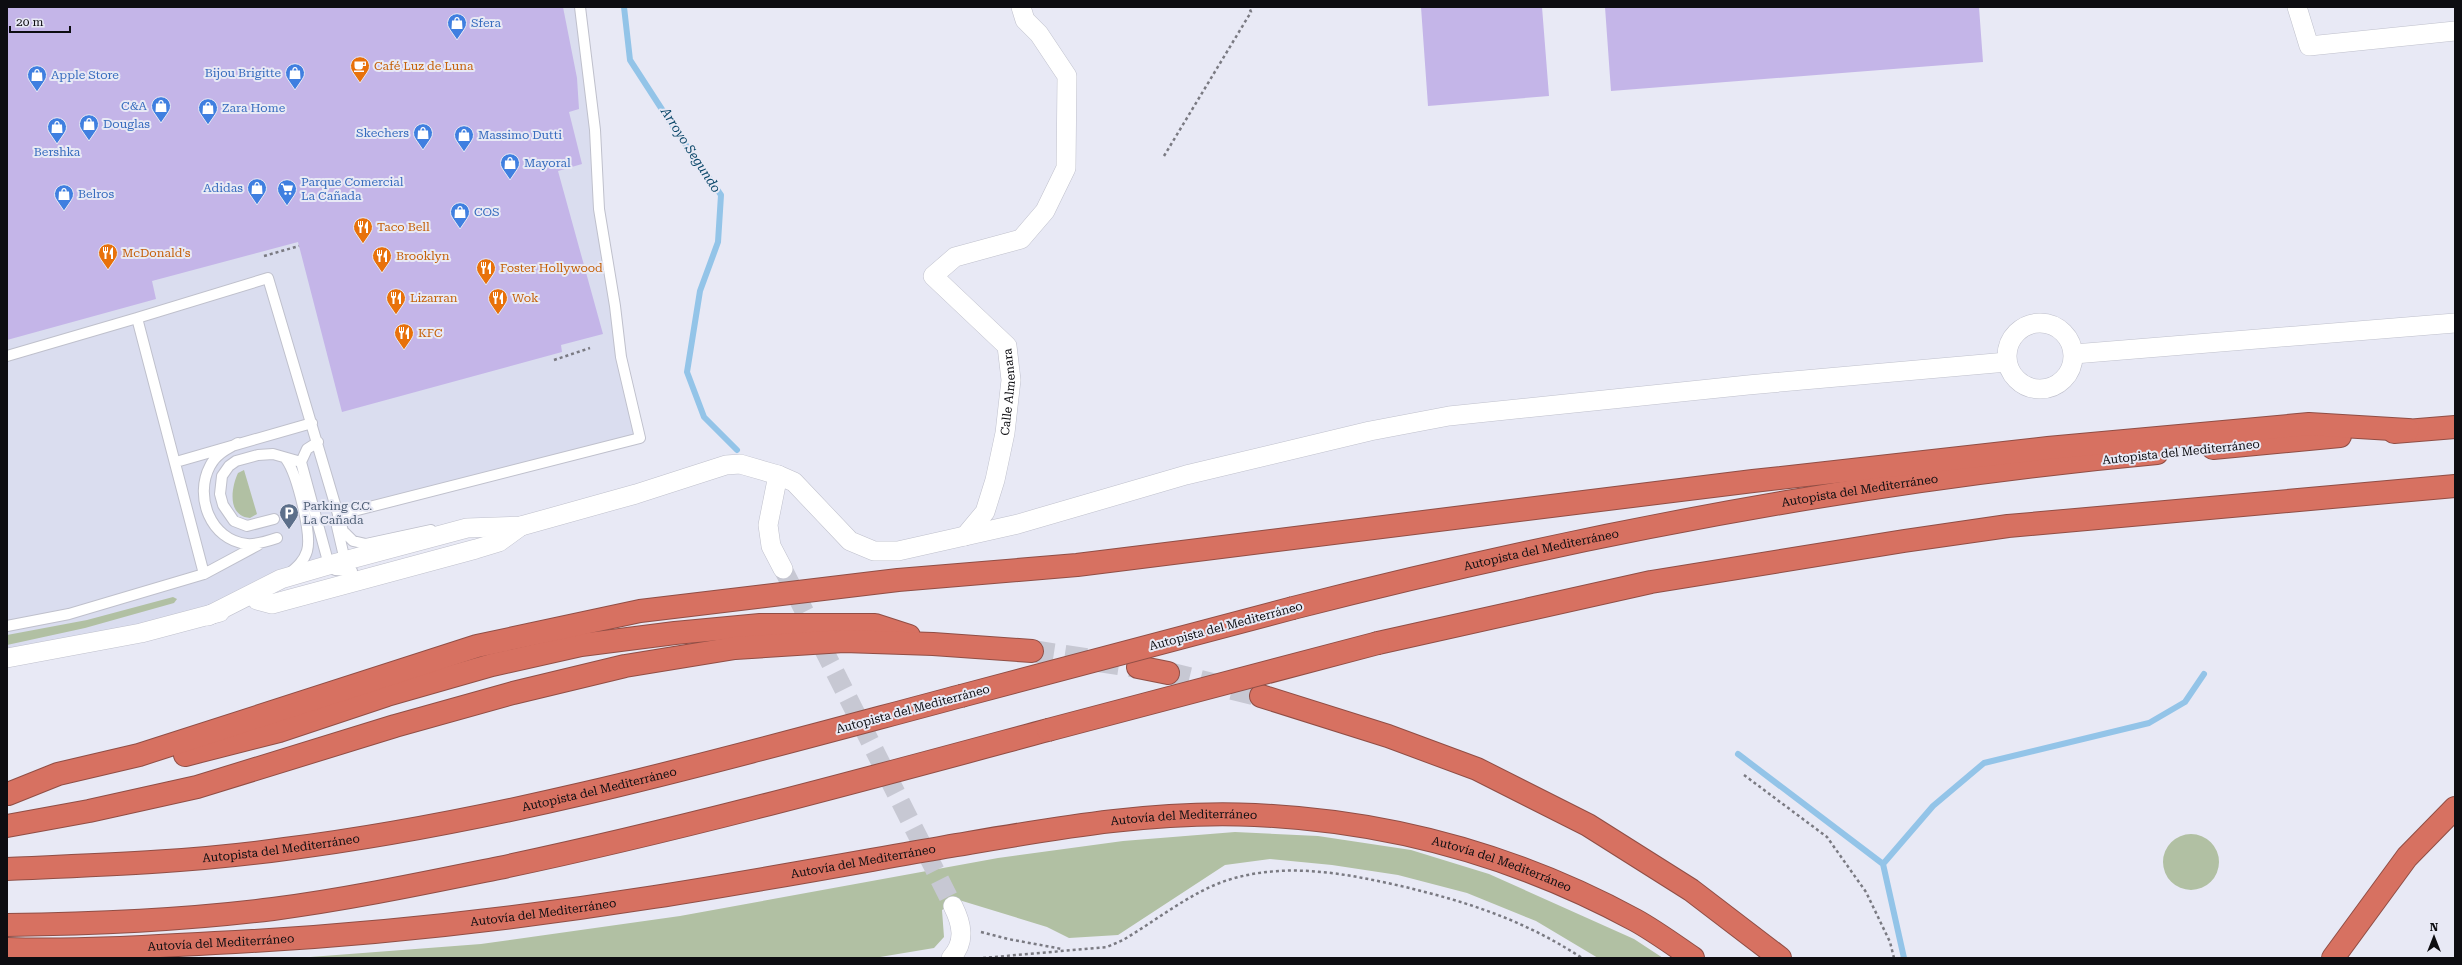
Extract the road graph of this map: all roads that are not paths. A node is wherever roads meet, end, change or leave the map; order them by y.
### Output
1 (580, 7) edge
2 (1021, 7) edge
3 (2297, 7) edge
4 (2455, 31) edge
5 (137, 318) junction
6 (2455, 323) edge
7 (2074, 354) junction
8 (7, 356) edge
9 (2007, 362) junction
10 (312, 423) junction
11 (2455, 427) edge
12 (2408, 430) junction
13 (318, 442) junction
14 (238, 443) junction
15 (286, 459) junction
16 (176, 462) junction
17 (301, 462) junction
18 (778, 476) junction
19 (2455, 486) edge
20 (308, 489) junction
21 (302, 508) junction
22 (338, 515) junction
23 (274, 519) dead end
24 (521, 526) junction
25 (490, 527) junction
26 (467, 528) junction
27 (966, 536) junction
28 (276, 538) dead end
29 (263, 542) junction
30 (340, 568) junction
31 (783, 569) tunnel mouth
32 (204, 574) junction
33 (281, 579) junction
34 (257, 600) junction
35 (208, 616) junction
36 (7, 626) edge
37 (933, 644) junction
38 (1032, 651) tunnel mouth
39 (7, 658) edge
40 (1138, 667) tunnel mouth
41 (1168, 673) tunnel mouth
42 (1261, 696) tunnel mouth
43 (8, 794) edge
44 (2455, 808) edge
45 (7, 826) edge
46 (7, 869) edge
47 (955, 910) tunnel mouth
48 (7, 925) edge
49 (7, 950) edge
50 (951, 958) edge
51 (1693, 958) edge
52 (1780, 958) edge
53 (2333, 958) edge

1 - 22 lane
2 - 27 street, Calle Almenara
3 - 4 street
5 - 8 lane
5 - 10 lane
5 - 16 lane
6 - 7 street
7 - 9 street
7 - 9 street
9 - 27 street
10 - 13 lane
10 - 14 lane
11 - 12 highway, Autopista del Mediterráneo
12 - 43 highway
12 - 46 highway, Autopista del Mediterráneo, bridge
13 - 17 lane
13 - 22 lane
14 - 16 lane
14 - 29 lane
15 - 17 lane
15 - 21 lane
15 - 23 lane
16 - 32 lane
17 - 20 lane
18 - 24 street
18 - 27 street
18 - 31 street
19 - 48 highway, bridge
20 - 21 lane
20 - 30 lane
21 - 33 lane
22 - 26 lane
22 - 30 lane
24 - 25 street
24 - 34 street
25 - 26 street
25 - 30 street
26 - 30 street
28 - 29 lane
29 - 32 lane
30 - 33 street
30 - 34 street
32 - 36 lane
33 - 35 street
34 - 35 street
35 - 39 street
37 - 38 highway
37 - 43 highway
37 - 45 highway
40 - 41 highway
42 - 52 highway
44 - 53 highway
47 - 50 street
49 - 51 highway, Autovía del Mediterráneo

